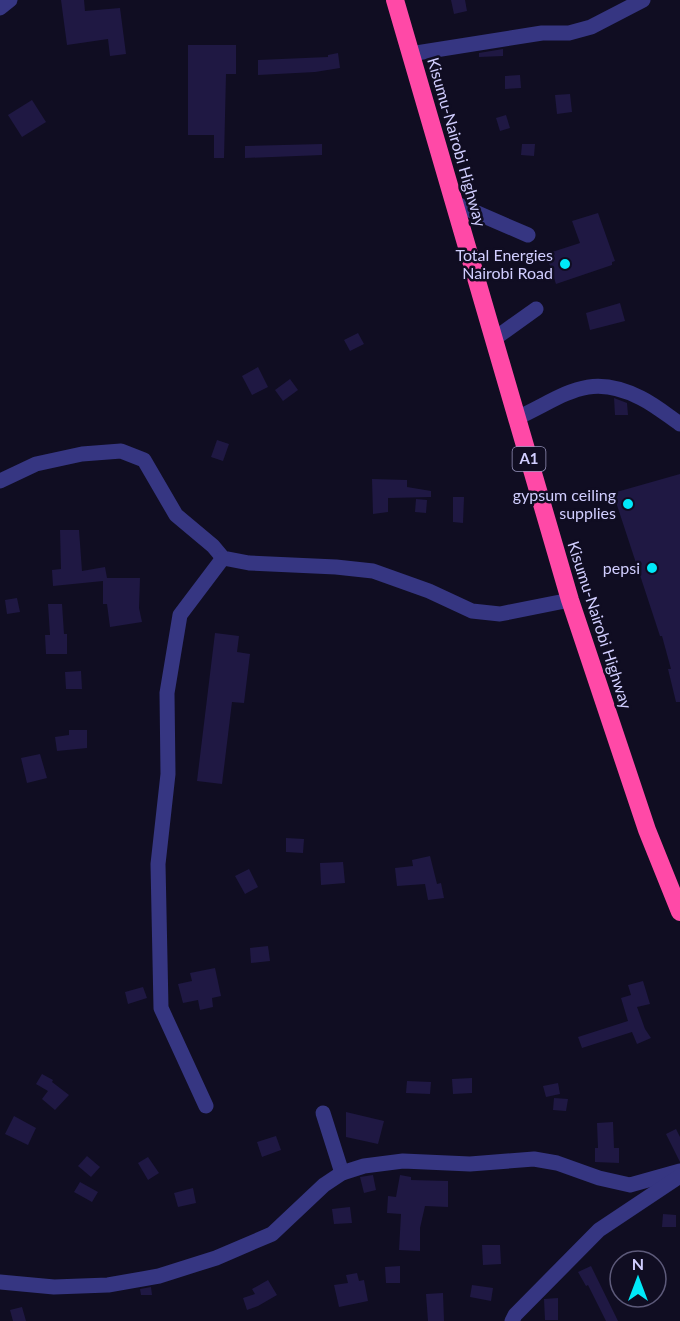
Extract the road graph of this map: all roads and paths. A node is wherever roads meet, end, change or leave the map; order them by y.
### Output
1 (10, 0) edge
2 (395, 0) edge
3 (643, 0) edge
4 (0, 9) edge
5 (410, 54) junction
6 (454, 203) junction
7 (528, 235) dead end
8 (536, 309) dead end
9 (494, 339) junction
10 (517, 418) junction
11 (680, 423) edge
12 (0, 481) edge
13 (223, 558) junction
14 (570, 600) junction
15 (680, 912) edge
16 (206, 1106) dead end
17 (323, 1113) dead end
18 (680, 1171) edge
19 (342, 1173) junction
20 (680, 1176) edge
21 (0, 1282) edge
22 (512, 1321) edge

1 - 4 street
2 - 5 highway, Kisumu-Nairobi Highway / A1
3 - 5 street
5 - 6 highway, Kisumu-Nairobi Highway / A1
6 - 7 street
6 - 9 highway, Kisumu-Nairobi Highway / A1
8 - 9 street
9 - 10 highway, Kisumu-Nairobi Highway / A1
10 - 11 street
10 - 14 highway, Kisumu-Nairobi Highway / A1
12 - 13 street
13 - 14 street
13 - 16 street
14 - 15 highway, Kisumu-Nairobi Highway / A1
17 - 19 street
18 - 19 street
19 - 21 street
20 - 22 street

